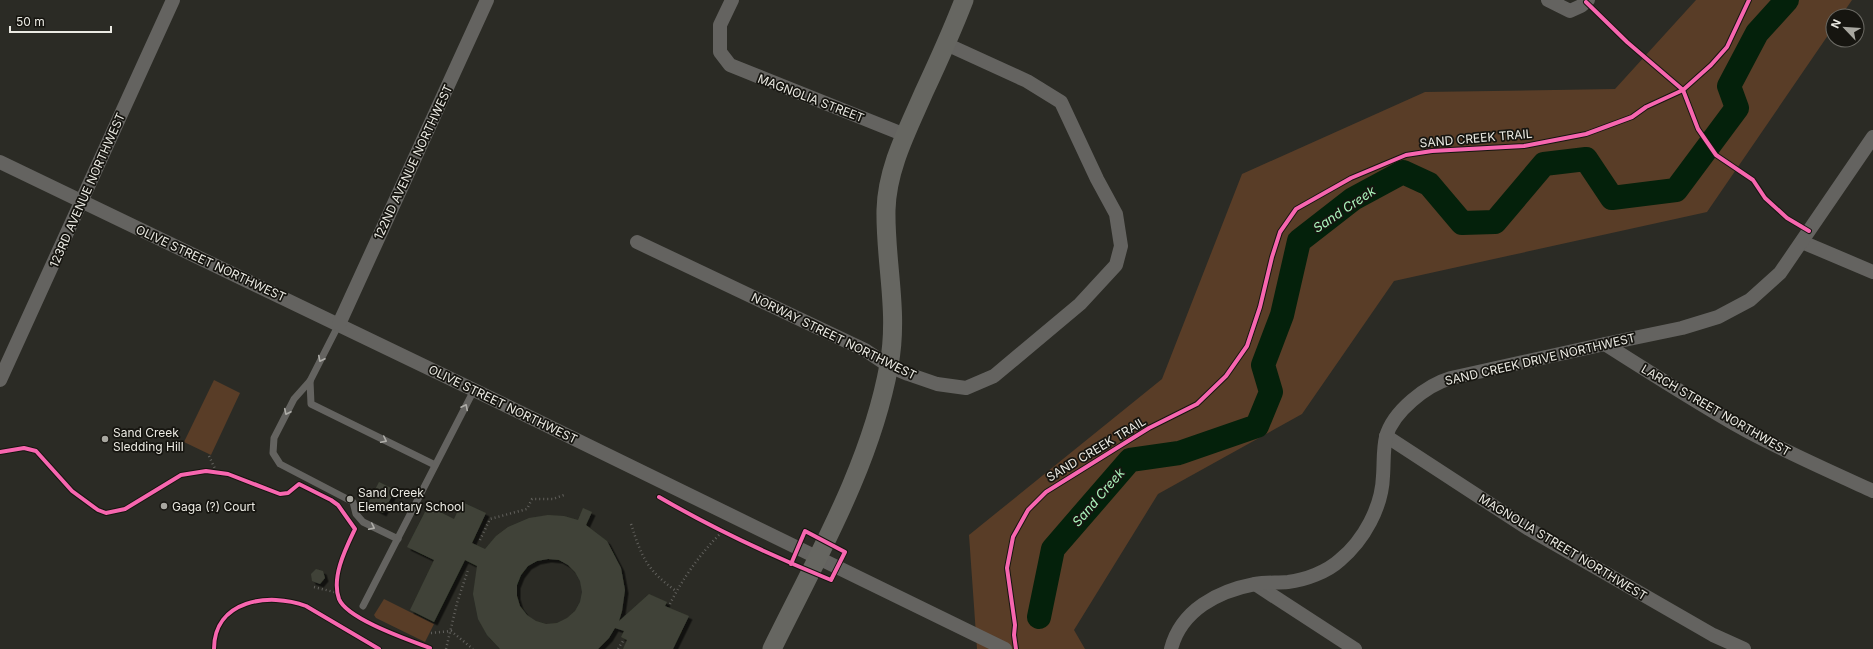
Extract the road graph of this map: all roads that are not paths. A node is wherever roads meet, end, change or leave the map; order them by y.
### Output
1 (173, 0) edge
2 (487, 0) edge
3 (732, 0) edge
4 (964, 0) edge
5 (1548, 0) edge
6 (1588, 0) edge
7 (946, 44) junction
8 (905, 135) junction
9 (1873, 137) edge
10 (0, 162) edge
11 (82, 202) junction
12 (637, 242) dead end
13 (1802, 242) junction
14 (1873, 272) edge
15 (339, 324) junction
16 (1605, 344) junction
17 (889, 366) junction
18 (0, 380) edge
19 (310, 381) junction
20 (474, 390) junction
21 (1386, 436) junction
22 (436, 465) junction
23 (1873, 491) edge
24 (398, 539) junction
25 (817, 556) junction
26 (1255, 584) junction
27 (364, 606) dead end
28 (772, 649) edge
29 (1005, 649) edge
30 (1171, 649) edge
31 (1355, 649) edge
32 (1744, 649) edge

1 - 11 street, 123RD AVENUE NORTHWEST
2 - 15 street, 122ND AVENUE NORTHWEST
3 - 8 street, MAGNOLIA STREET
4 - 7 street
5 - 6 street
7 - 8 street
7 - 17 street, NORWAY STREET NORTHWEST
8 - 17 street
9 - 13 street, SAND CREEK DRIVE NORTHWEST
10 - 11 street, OLIVE STREET NORTHWEST
11 - 15 street, OLIVE STREET NORTHWEST
11 - 18 street, 123RD AVENUE NORTHWEST
12 - 17 street, NORWAY STREET NORTHWEST
13 - 14 street
13 - 16 street, SAND CREEK DRIVE NORTHWEST
15 -> 19 lane
15 - 20 street, OLIVE STREET NORTHWEST
16 - 21 street, SAND CREEK DRIVE NORTHWEST
16 - 23 street, LARCH STREET NORTHWEST
17 - 25 street
19 -> 22 lane
19 -> 24 lane
22 -> 20 lane
20 - 25 street, OLIVE STREET NORTHWEST
21 - 26 street, SAND CREEK DRIVE NORTHWEST
21 - 32 street, MAGNOLIA STREET NORTHWEST
22 - 24 lane
24 - 27 lane
25 - 28 street
25 - 29 street, OLIVE STREET NORTHWEST
26 - 30 street, SAND CREEK DRIVE NORTHWEST
26 - 31 street

